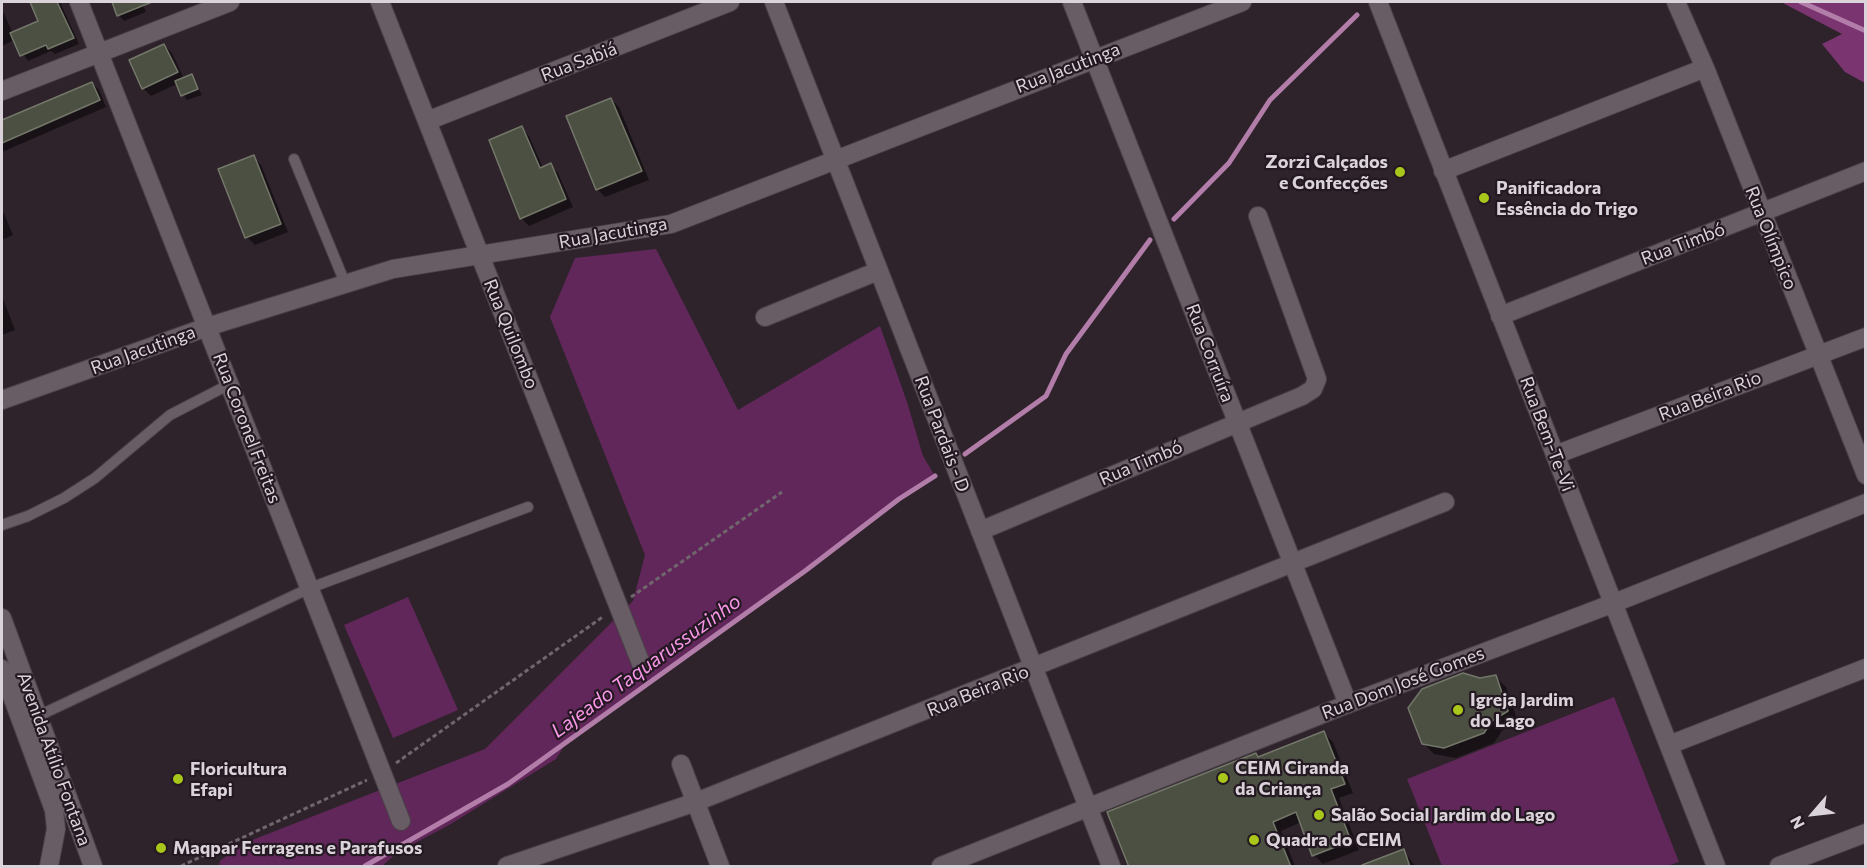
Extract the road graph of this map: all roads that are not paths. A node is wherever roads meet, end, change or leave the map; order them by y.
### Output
1 (79, 2) edge
2 (230, 2) edge
3 (380, 2) edge
4 (730, 2) edge
5 (774, 2) edge
6 (1072, 2) edge
7 (1242, 2) edge
8 (1378, 2) edge
9 (1676, 2) edge
10 (99, 52) junction
11 (1094, 57) junction
12 (1705, 68) junction
13 (2, 91) edge
14 (427, 121) junction
15 (294, 159) dead end
16 (834, 159) junction
17 (1443, 171) junction
18 (1866, 171) edge
19 (1761, 214) junction
20 (1258, 216) dead end
21 (480, 255) junction
22 (878, 271) junction
23 (345, 283) junction
24 (1500, 316) junction
25 (765, 317) dead end
26 (207, 327) junction
27 (1866, 337) edge
28 (1818, 356) junction
29 (230, 384) junction
30 (2, 400) edge
31 (1237, 422) junction
32 (1555, 455) junction
33 (1866, 475) edge
34 (1445, 502) dead end
35 (1866, 503) edge
36 (528, 507) dead end
37 (2, 525) edge
38 (980, 531) junction
39 (1292, 564) junction
40 (310, 588) junction
41 (1614, 603) junction
42 (2, 618) edge
43 (642, 666) dead end
44 (1866, 668) edge
45 (2, 669) edge
46 (1034, 669) junction
47 (1348, 704) junction
48 (38, 716) junction
49 (1669, 745) junction
50 (681, 764) dead end
51 (696, 802) junction
52 (1088, 809) junction
53 (401, 821) dead end
54 (1866, 833) edge
55 (49, 867) edge
56 (93, 867) edge
57 (507, 867) edge
58 (720, 867) edge
59 (941, 867) edge
60 (1110, 867) edge
61 (1716, 867) edge
62 (1779, 867) edge

1 - 10 street, Rua Coronel Freitas
2 - 10 street
3 - 14 street, Rua Quilombo
4 - 14 street, Rua Sabiá
5 - 16 street, Rua Pardais - D
6 - 11 street, Rua Corruíra
7 - 11 street, Rua Jacutinga
8 - 17 street, Rua Bem-Te-Vi
9 - 12 street, Rua Olímpico
10 - 13 street
10 - 26 street, Rua Coronel Freitas
11 - 16 street, Rua Jacutinga
11 - 31 street, Rua Corruíra
12 - 17 street
12 - 19 street, Rua Olímpico
14 - 21 street, Rua Quilombo
15 - 23 lane
16 - 21 street, Rua Jacutinga
16 - 22 street, Rua Pardais - D
17 - 24 street, Rua Bem-Te-Vi
18 - 19 street, Rua Timbó
19 - 24 street, Rua Timbó
19 - 28 street, Rua Olímpico
20 - 31 street, Rua Timbó
21 - 23 street, Rua Jacutinga
21 - 43 street, Rua Quilombo
22 - 25 street
22 - 38 street, Rua Pardais - D
23 - 26 street, Rua Jacutinga
24 - 32 street, Rua Bem-Te-Vi
26 - 29 street, Rua Coronel Freitas
26 - 30 street, Rua Jacutinga
27 - 28 street, Rua Beira Rio
28 - 32 street, Rua Beira Rio
28 - 33 street, Rua Olímpico
29 - 37 lane
29 - 40 street, Rua Coronel Freitas
31 - 38 street, Rua Timbó
31 - 39 street, Rua Corruíra
32 - 41 street, Rua Bem-Te-Vi
34 - 39 street, Rua Beira Rio
35 - 41 street, Rua Dom José Gomes
36 - 40 lane
38 - 46 street, Rua Pardais - D
39 - 46 street, Rua Beira Rio
39 - 47 street, Rua Corruíra
40 - 48 lane
40 - 53 street, Rua Coronel Freitas
41 - 47 street, Rua Dom José Gomes
41 - 49 street, Rua Bem-Te-Vi
42 - 48 street, Avenida Atílio Fontana
44 - 49 street
45 - 55 street, Avenida Atílio Fontana
46 - 51 street, Rua Beira Rio
46 - 52 street, Rua Pardais - D
47 - 52 street, Rua Dom José Gomes
48 - 56 street, Avenida Atílio Fontana
49 - 61 street, Rua Bem-Te-Vi
50 - 51 street
51 - 57 street, Rua Beira Rio
51 - 58 street
52 - 59 street, Rua Dom José Gomes
52 - 60 street, Rua Pardais - D
54 - 62 street

